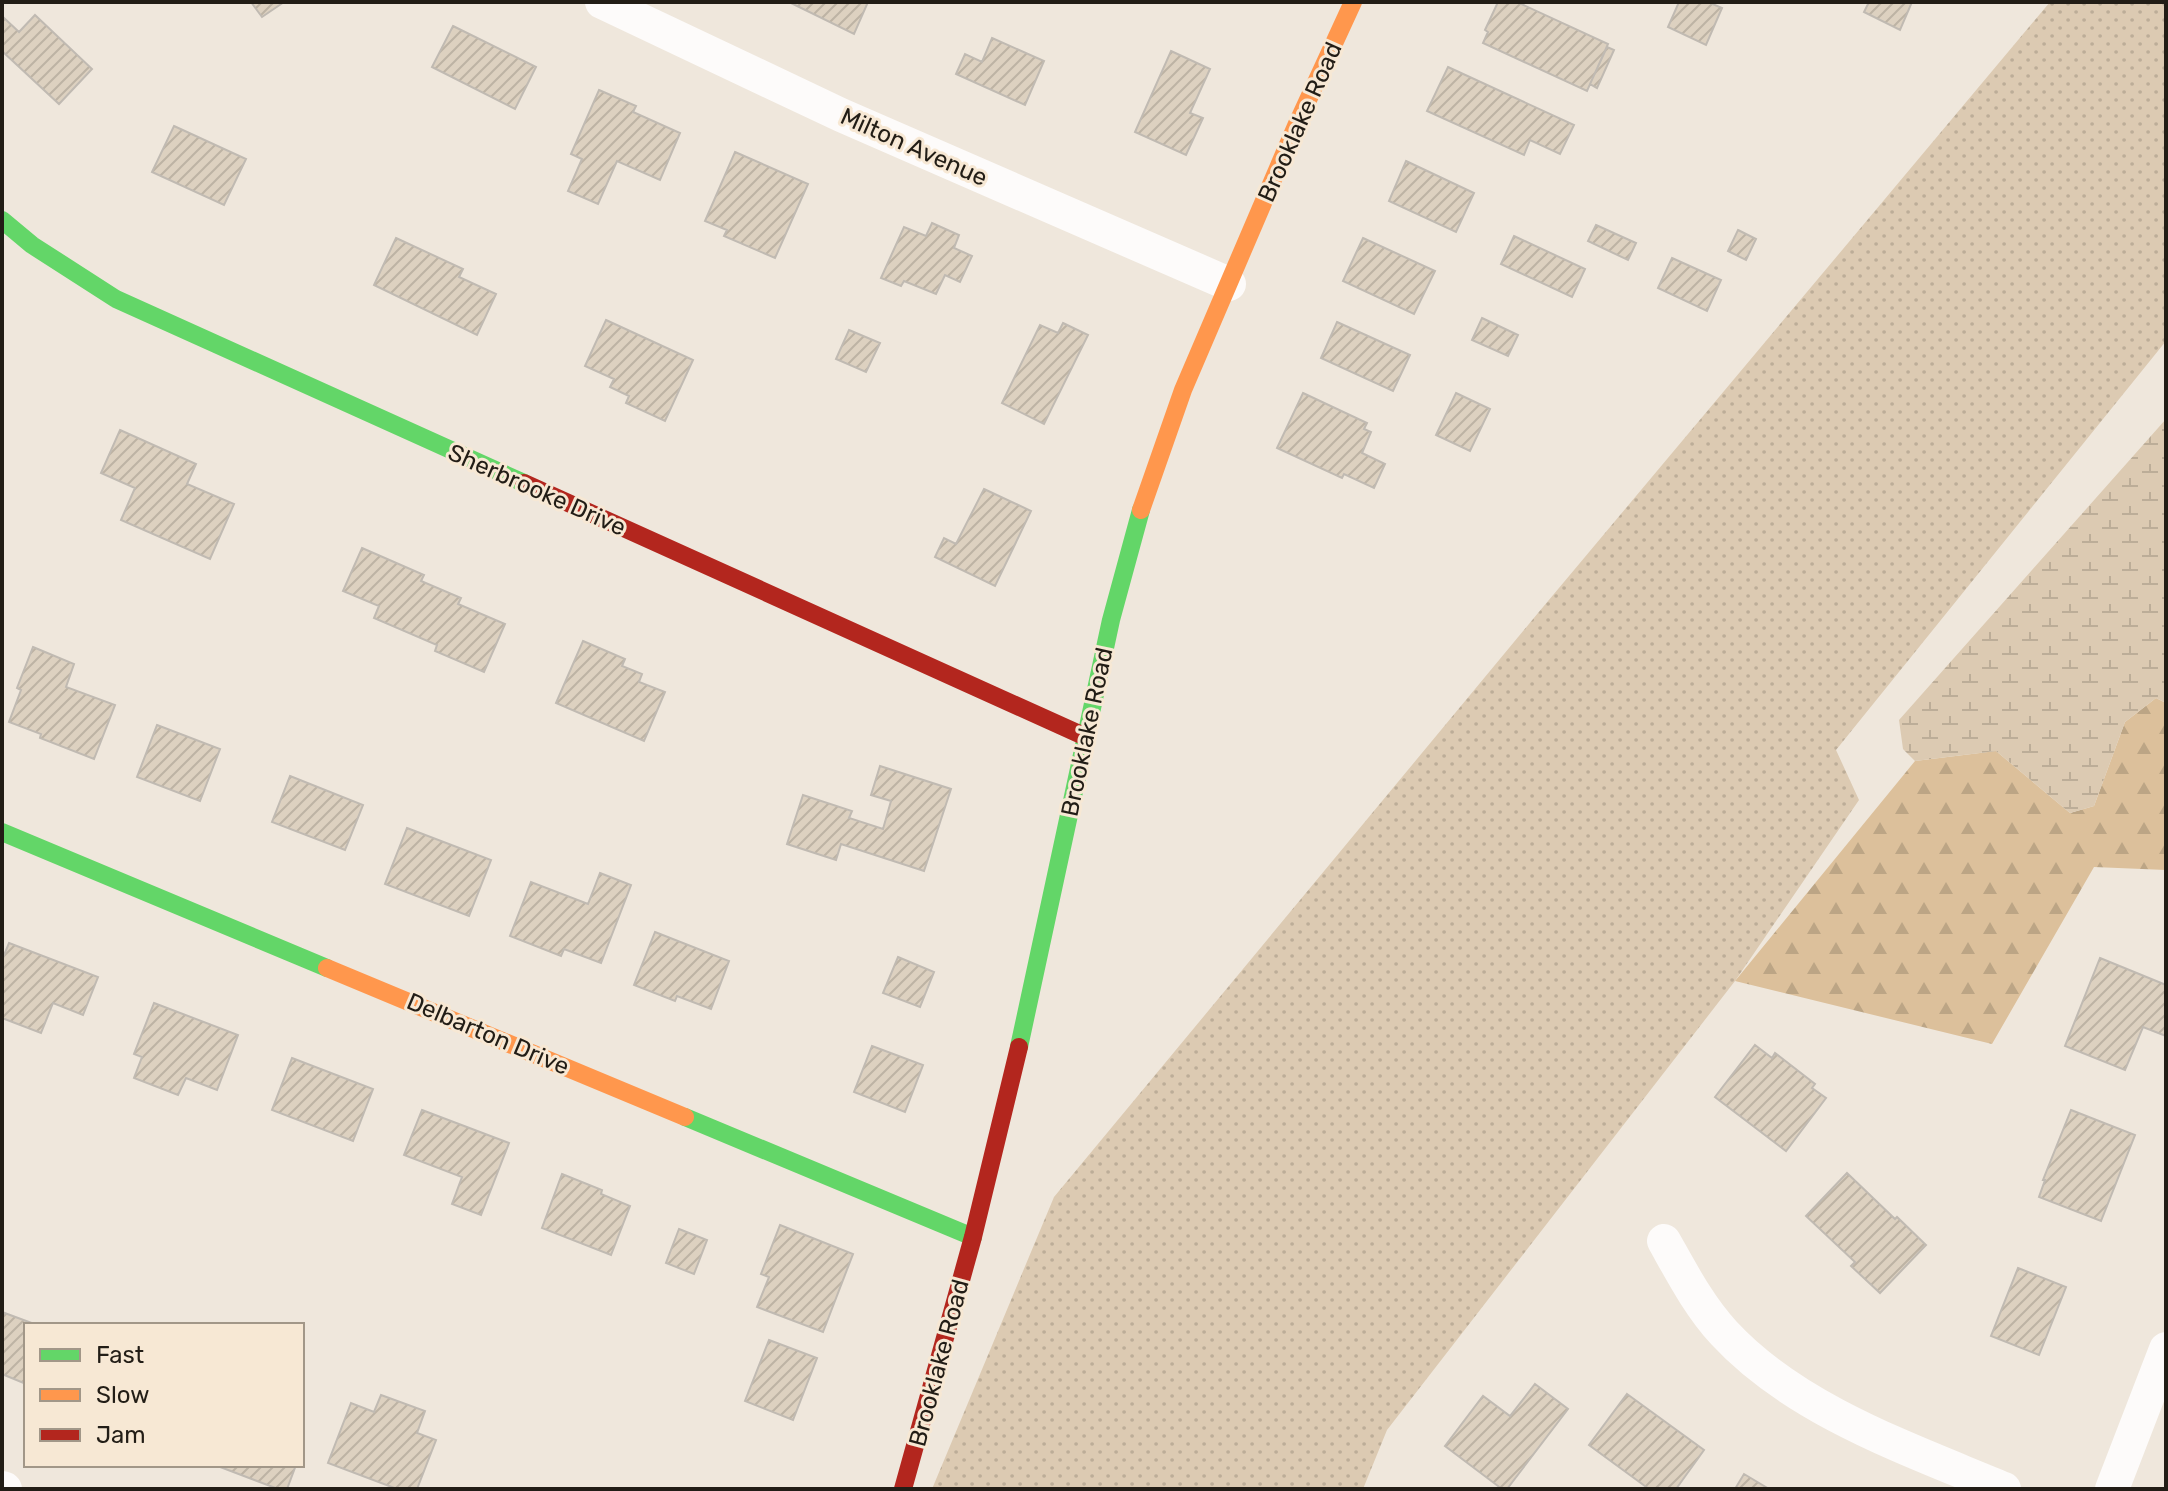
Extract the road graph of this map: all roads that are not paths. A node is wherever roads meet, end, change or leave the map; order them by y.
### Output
1 (602, 2) edge
2 (1353, 2) edge
3 (2, 220) edge
4 (1229, 284) junction
5 (1086, 737) junction
6 (2, 832) edge
7 (973, 1237) junction
8 (1664, 1241) dead end
9 (2166, 1349) edge
10 (903, 1489) edge
11 (2004, 1489) edge
12 (2112, 1489) edge

1 - 4 street, Milton Avenue
2 - 4 street, Brooklake Road
3 - 5 street, Sherbrooke Drive
4 - 5 street, Brooklake Road
5 - 7 street, Brooklake Road
6 - 7 street, Delbarton Drive
7 - 10 street, Brooklake Road
8 - 11 street
9 - 12 street

